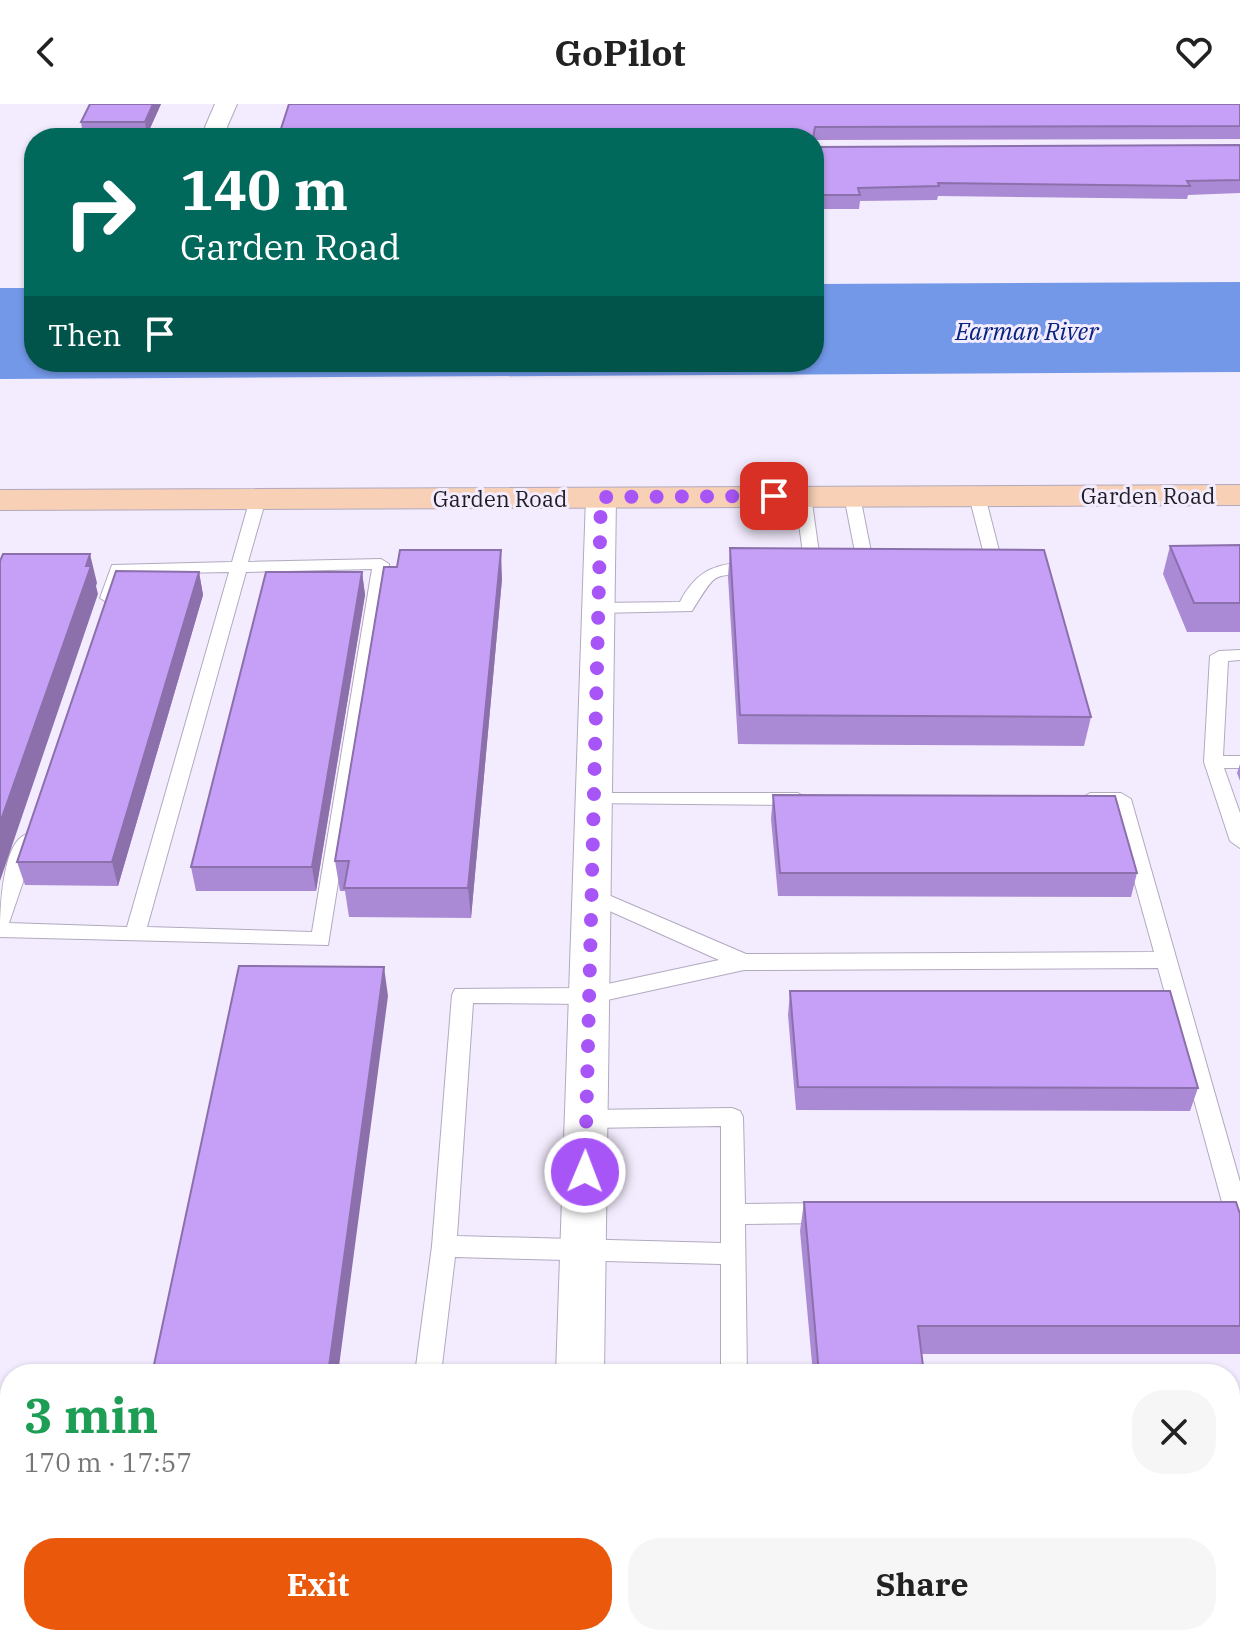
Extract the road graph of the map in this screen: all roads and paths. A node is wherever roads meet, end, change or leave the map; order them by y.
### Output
1 (226, 104) edge
2 (216, 128) edge
3 (1240, 495) edge
4 (803, 496) junction
5 (852, 496) junction
6 (977, 496) junction
7 (601, 497) junction
8 (258, 499) junction
9 (0, 500) edge
10 (239, 566) junction
11 (768, 567) edge
12 (996, 570) edge
13 (598, 608) junction
14 (103, 613) edge
15 (1240, 655) edge
16 (1213, 762) junction
17 (1240, 762) edge
18 (594, 799) junction
19 (818, 799) edge
20 (1073, 799) edge
21 (34, 818) edge
22 (1240, 841) edge
23 (592, 895) junction
24 (0, 920) edge
25 (0, 930) edge
26 (135, 933) junction
27 (1167, 960) junction
28 (744, 962) junction
29 (589, 996) junction
30 (587, 1119) junction
31 (1205, 1210) edge
32 (859, 1213) edge
33 (733, 1214) junction
34 (1238, 1217) edge
35 (444, 1246) junction
36 (583, 1250) junction
37 (734, 1254) junction
38 (429, 1364) edge
39 (580, 1364) edge
40 (734, 1364) edge

1 - 2 street
3 - 6 street, Garden Road
4 - 5 street, Garden Road
4 - 5 lane
4 - 7 street, Garden Road
5 - 6 street, Garden Road
6 - 12 lane
7 - 8 street, Garden Road
7 - 13 street
8 - 9 street, Garden Road
8 - 10 lane
10 - 14 lane
10 - 26 lane
10 - 26 lane
11 - 13 lane
13 - 18 street
15 - 16 lane
16 - 17 lane
16 - 22 lane
18 - 19 lane
18 - 23 street
20 - 27 lane
21 - 24 lane
23 - 28 lane
23 - 29 street
25 - 26 lane
27 - 28 lane
27 - 34 lane
28 - 29 lane
29 - 30 street
29 - 35 lane
30 - 33 lane
30 - 36 street
31 - 34 lane
32 - 33 lane
33 - 37 lane
35 - 36 lane
35 - 38 lane
36 - 37 lane
36 - 39 street
37 - 40 lane

